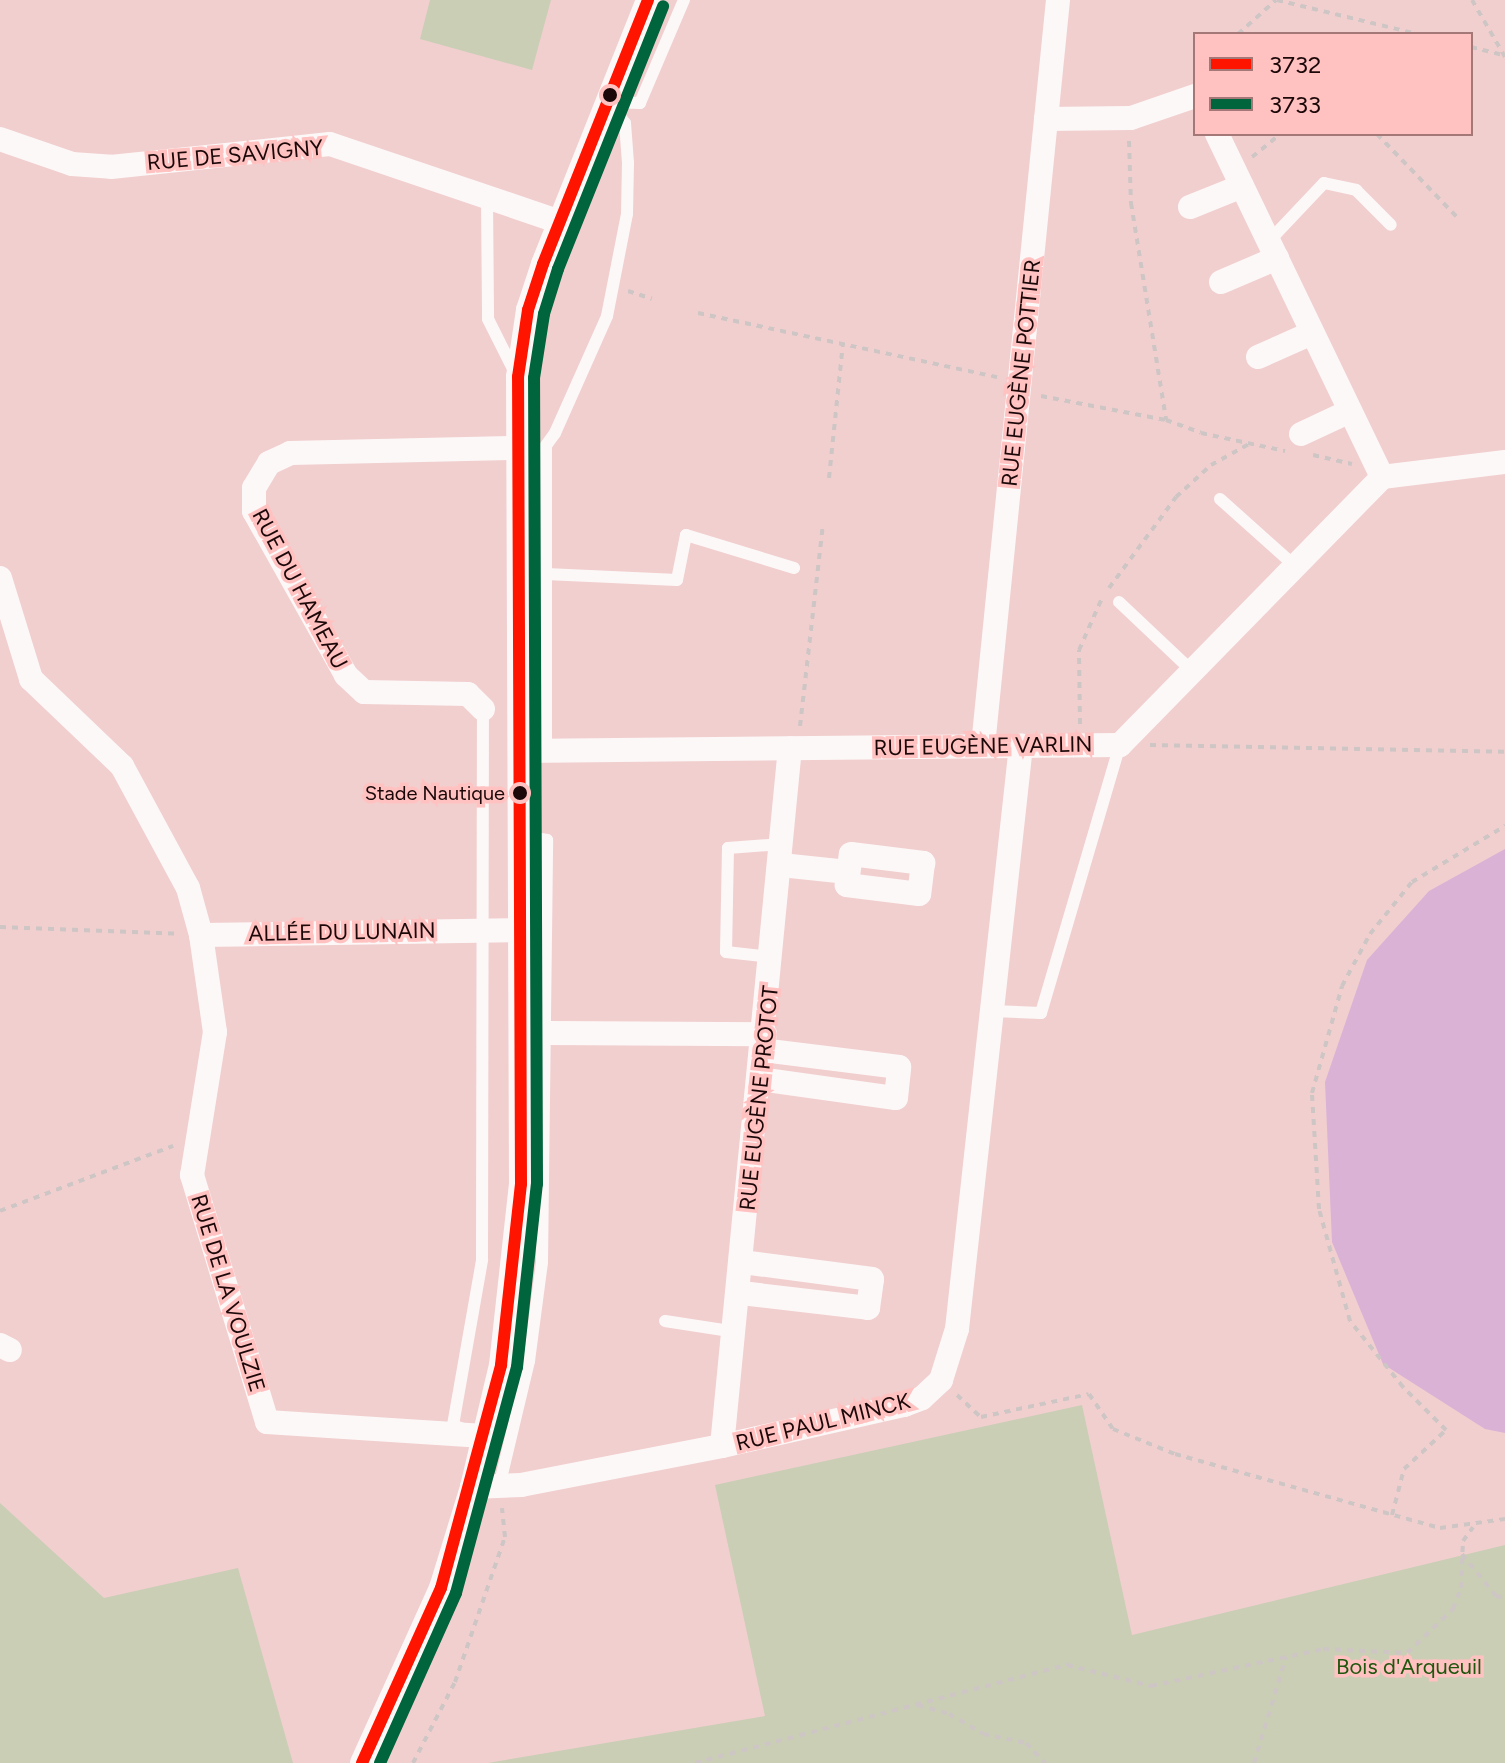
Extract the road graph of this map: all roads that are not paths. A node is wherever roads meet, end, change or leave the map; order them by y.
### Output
1 (648, 0) edge
2 (684, 0) edge
3 (1058, 0) edge
4 (1193, 97) edge
5 (608, 102) junction
6 (1046, 119) junction
7 (1218, 136) edge
8 (0, 139) edge
9 (1239, 179) junction
10 (487, 198) junction
11 (1190, 207) dead end
12 (558, 221) junction
13 (1391, 225) dead end
14 (1273, 250) junction
15 (1221, 282) dead end
16 (1312, 333) junction
17 (1258, 357) dead end
18 (518, 377) junction
19 (1350, 411) junction
20 (546, 445) junction
21 (1299, 447) road end
22 (517, 457) junction
23 (1505, 462) edge
24 (1380, 472) junction
25 (1220, 499) dead end
26 (1295, 566) junction
27 (794, 568) dead end
28 (546, 574) junction
29 (0, 578) edge
30 (1119, 602) dead end
31 (1192, 671) junction
32 (483, 709) joint
33 (1120, 745) junction
34 (983, 746) junction
35 (1021, 746) junction
36 (794, 748) junction
37 (520, 751) junction
38 (546, 751) junction
39 (520, 835) junction
40 (782, 855) junction
41 (848, 872) dead end
42 (483, 930) junction
43 (521, 930) junction
44 (201, 935) junction
45 (772, 957) junction
46 (993, 1011) junction
47 (548, 1033) junction
48 (764, 1042) junction
49 (760, 1079) junction
50 (743, 1262) junction
51 (741, 1293) junction
52 (665, 1321) dead end
53 (736, 1332) junction
54 (484, 1436) junction
55 (722, 1446) junction
56 (472, 1487) junction
57 (499, 1487) junction
58 (362, 1763) edge

1 - 5 street
2 - 5 lane
3 - 6 street, RUE EUGÈNE POTTIER
4 - 6 street
5 - 12 street
5 - 20 lane
6 - 34 street, RUE EUGÈNE POTTIER
7 - 9 street
8 - 10 street, RUE DE SAVIGNY
9 - 11 street
9 - 14 street
10 - 12 street, RUE DE SAVIGNY
10 - 18 lane
12 - 18 street
13 - 14 lane
14 - 15 street
14 - 16 street
16 - 17 street
16 - 19 street
18 - 22 street
19 - 21 street
19 - 24 street
20 - 22 lane
20 - 28 lane
22 - 32 street, RUE DU HAMEAU
22 - 37 street
23 - 24 street
24 - 26 street, RUE EUGÈNE VARLIN
25 - 26 lane
26 - 31 street, RUE EUGÈNE VARLIN
27 - 28 lane
28 - 38 lane
29 - 44 street, RUE DE LA VOULZIE
30 - 31 lane
31 - 33 street, RUE EUGÈNE VARLIN
32 - 42 lane
33 - 35 street, RUE EUGÈNE VARLIN
33 - 46 lane
34 - 35 street, RUE EUGÈNE VARLIN
34 - 36 street, RUE EUGÈNE VARLIN
35 - 46 street
36 - 38 street, RUE EUGÈNE VARLIN
36 - 40 street, RUE EUGÈNE PROTOT
37 - 38 street, RUE EUGÈNE VARLIN
37 - 39 street
39 - 43 street
39 - 47 lane
40 - 41 street
40 - 45 street, RUE EUGÈNE PROTOT
40 - 45 lane
42 - 43 street, ALLÉE DU LUNAIN
42 - 44 street, ALLÉE DU LUNAIN
42 - 54 lane
43 - 54 street
44 - 54 street, RUE DE LA VOULZIE
45 - 48 street, RUE EUGÈNE PROTOT
46 - 55 street, RUE PAUL MINCK
47 - 48 street
47 - 57 lane
48 - 49 street, RUE EUGÈNE PROTOT
48 - 49 street
49 - 50 street, RUE EUGÈNE PROTOT
50 - 51 street, RUE EUGÈNE PROTOT
50 - 51 street
51 - 53 street, RUE EUGÈNE PROTOT
52 - 53 lane
53 - 55 street, RUE EUGÈNE PROTOT
54 - 56 street
55 - 57 street, RUE PAUL MINCK
56 - 57 street, RUE PAUL MINCK
56 - 58 street

